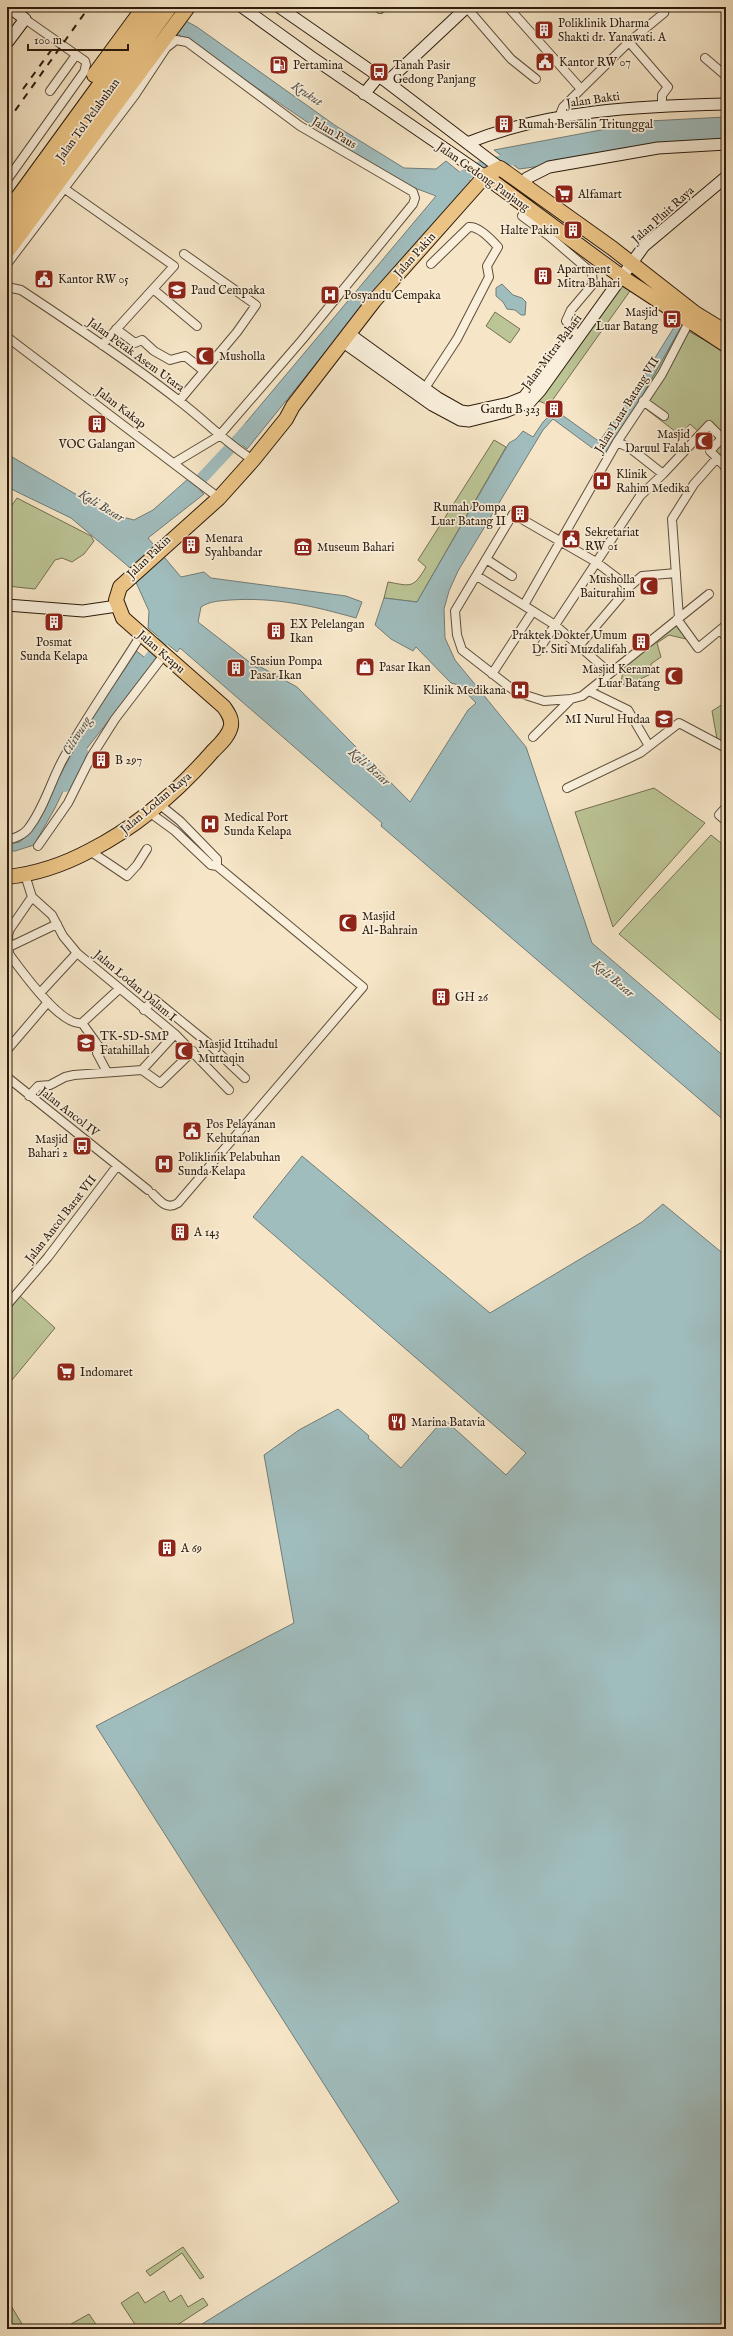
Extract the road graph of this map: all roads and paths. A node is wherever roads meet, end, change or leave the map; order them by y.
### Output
1 (9, 7) edge
2 (144, 7) edge
3 (156, 7) edge
4 (170, 7) edge
5 (242, 7) edge
6 (279, 7) edge
7 (467, 7) edge
8 (508, 7) edge
9 (187, 8) edge
10 (662, 10) edge
11 (25, 19) junction
12 (630, 42) junction
13 (7, 43) edge
14 (76, 55) junction
15 (705, 58) dead end
16 (726, 76) edge
17 (536, 79) dead end
18 (383, 80) junction
19 (581, 88) junction
20 (50, 91) dead end
21 (364, 94) junction
22 (726, 104) edge
23 (662, 106) junction
24 (562, 117) junction
25 (468, 144) junction
26 (726, 144) edge
27 (450, 154) junction
28 (499, 167) junction
29 (480, 174) junction
30 (726, 177) edge
31 (7, 180) edge
32 (522, 184) junction
33 (66, 189) junction
34 (7, 196) edge
35 (527, 209) junction
36 (7, 212) edge
37 (7, 234) edge
38 (586, 251) junction
39 (7, 252) edge
40 (184, 254) dead end
41 (571, 254) junction
42 (631, 263) junction
43 (7, 264) edge
44 (431, 264) dead end
45 (610, 269) junction
46 (622, 277) junction
47 (7, 287) edge
48 (153, 289) junction
49 (594, 312) junction
50 (689, 322) junction
51 (197, 326) dead end
52 (116, 329) junction
53 (575, 332) junction
54 (726, 332) edge
55 (7, 337) edge
56 (345, 337) junction
57 (102, 345) junction
58 (726, 345) edge
59 (204, 371) junction
60 (418, 387) junction
61 (179, 401) junction
62 (435, 401) junction
63 (643, 401) junction
64 (293, 406) junction
65 (664, 416) dead end
66 (219, 436) junction
67 (617, 442) junction
68 (245, 455) junction
69 (716, 458) junction
70 (174, 463) junction
71 (726, 468) edge
72 (663, 474) junction
73 (215, 495) junction
74 (559, 540) junction
75 (486, 560) junction
76 (596, 562) junction
77 (676, 573) junction
78 (477, 576) junction
79 (512, 576) dead end
80 (629, 587) junction
81 (709, 594) dead end
82 (7, 605) edge
83 (524, 605) junction
84 (117, 606) junction
85 (533, 611) junction
86 (678, 618) junction
87 (555, 625) junction
88 (723, 627) edge
89 (143, 636) junction
90 (726, 636) edge
91 (579, 646) junction
92 (538, 651) dead end
93 (164, 654) junction
94 (492, 674) junction
95 (610, 674) junction
96 (589, 691) junction
97 (571, 699) junction
98 (229, 713) joint
99 (533, 737) dead end
100 (649, 746) junction
101 (726, 748) edge
102 (567, 788) dead end
103 (726, 807) edge
104 (154, 808) junction
105 (726, 821) edge
106 (7, 839) edge
107 (38, 846) dead end
108 (147, 849) dead end
109 (90, 851) junction
110 (217, 866) junction
111 (25, 875) junction
112 (7, 877) edge
113 (32, 897) junction
114 (57, 924) junction
115 (8, 953) edge
116 (77, 953) junction
117 (119, 989) junction
118 (40, 993) junction
119 (48, 1002) junction
120 (144, 1010) junction
121 (82, 1023) junction
122 (174, 1034) junction
123 (7, 1050) edge
124 (193, 1051) junction
125 (142, 1070) junction
126 (107, 1072) junction
127 (7, 1077) edge
128 (245, 1078) dead end
129 (229, 1090) dead end
130 (30, 1096) junction
131 (117, 1166) junction
132 (7, 1305) edge

1 - 11 street
2 - 34 highway
3 - 36 highway, Jalan Tol Pelabuhan
4 - 37 highway, Jalan Tol Pelabuhan
5 - 21 street, Jalan Gedong Panjang
6 - 18 street, Jalan Gedong Panjang
7 - 17 street
7 - 18 street
8 - 19 street
9 - 39 highway
10 - 12 street
11 - 13 street
11 - 14 street
12 - 19 street
12 - 23 street
14 - 20 street
14 - 31 street
15 - 16 street
18 - 21 street
18 - 25 street, Jalan Gedong Panjang
19 - 24 street
21 - 27 street, Jalan Gedong Panjang
22 - 23 street, Jalan Bakti
23 - 24 street, Jalan Bakti
24 - 25 street, Jalan Bakti
25 - 27 street, Jalan Bakti
25 - 28 street, Jalan Gedong Panjang
26 - 32 street
27 - 29 street, Jalan Gedong Panjang
28 - 29 highway, Jalan Pakin
28 - 32 highway, Jalan Gedong Panjang
29 - 35 highway, Jalan Gedong Panjang
29 - 56 highway, Jalan Pakin
30 - 42 street, Jalan Pluit Raya
32 - 42 highway, Jalan Gedong Panjang
33 - 43 street, Jalan Paus
33 - 48 street
33 - 66 street, Jalan Paus
35 - 38 highway, Jalan Gedong Panjang
35 - 41 street
38 - 41 street
38 - 45 highway, Jalan Gedong Panjang
40 - 59 street
41 - 53 street
42 - 46 street, Jalan Pluit Raya
42 - 54 highway, Jalan Gedong Panjang
44 - 60 street
45 - 46 highway, Jalan Gedong Panjang
45 - 49 street, Jalan Mitra Bahari
46 - 49 street, Jalan Mitra Bahari
46 - 50 highway, Jalan Gedong Panjang
47 - 57 street, Jalan Petak Asem Utara
48 - 51 street
48 - 52 street
49 - 53 street, Jalan Mitra Bahari
49 - 62 street, Jalan Mitra Bahari
50 - 58 highway, Jalan Gedong Panjang
50 - 63 street, Jalan Luar Batang VII
52 - 57 street
52 - 59 street
53 - 62 street, Jalan Mitra Bahari
55 - 70 street, Jalan Kakap
56 - 60 street, Jalan Mitra Bahari
56 - 64 highway, Jalan Pakin
57 - 61 street, Jalan Petak Asem Utara
59 - 61 street
60 - 62 street, Jalan Mitra Bahari
61 - 66 street, Jalan Petak Asem Utara
63 - 65 street
63 - 67 street, Jalan Luar Batang VII
64 - 68 highway, Jalan Pakin
64 - 73 highway, Jalan Pakin
66 - 68 street, Jalan Petak Asem Utara
66 - 70 street, Jalan Paus
67 - 72 street
67 - 74 street, Jalan Luar Batang VII
68 - 73 highway, Jalan Pakin
69 - 71 street
69 - 72 street
69 - 77 street
70 - 73 street, Jalan Kakap
72 - 76 street
73 - 84 highway, Jalan Pakin
74 - 75 street
74 - 76 street
74 - 83 street, Jalan Luar Batang VII
75 - 78 street
75 - 79 street
76 - 80 street
76 - 87 street
77 - 80 street
77 - 86 street
78 - 83 street
78 - 94 street
80 - 91 street
81 - 86 street
82 - 84 street
83 - 85 street
84 - 89 highway, Jalan Krapu
85 - 87 street
85 - 94 street
86 - 88 street
86 - 95 street
87 - 91 street
87 - 92 street
88 - 90 street
89 - 93 highway, Jalan Krapu
89 - 106 street
91 - 95 street
93 - 98 highway, Jalan Krapu
93 - 107 street
94 - 97 street
95 - 96 street
96 - 97 street
96 - 100 street
97 - 99 street
98 - 104 highway, Jalan Lodan Raya
100 - 101 street
100 - 102 street
103 - 105 street
104 - 109 highway, Jalan Lodan Raya
104 - 110 street
104 - 110 street
108 - 109 street
109 - 111 highway, Jalan Lodan Raya
110 - 131 street, Jalan Ancol IV
111 - 112 highway, Jalan Lodan Raya
111 - 113 street
113 - 114 street, Jalan Lodan Dalam I
113 - 115 street
114 - 115 street
114 - 116 street, Jalan Lodan Dalam I
115 - 118 street
116 - 117 street, Jalan Lodan Dalam I
116 - 118 street
117 - 120 street, Jalan Lodan Dalam I
117 - 121 street
118 - 119 street
119 - 121 street
119 - 123 street
120 - 122 street, Jalan Lodan Dalam I
120 - 128 street
121 - 126 street
122 - 124 street, Jalan Lodan Dalam I
122 - 125 street
124 - 125 street
124 - 129 street, Jalan Lodan Dalam I
125 - 126 street
126 - 130 street
127 - 130 street, Jalan Ancol IV
130 - 131 street, Jalan Ancol IV
131 - 132 street, Jalan Ancol Barat VII

